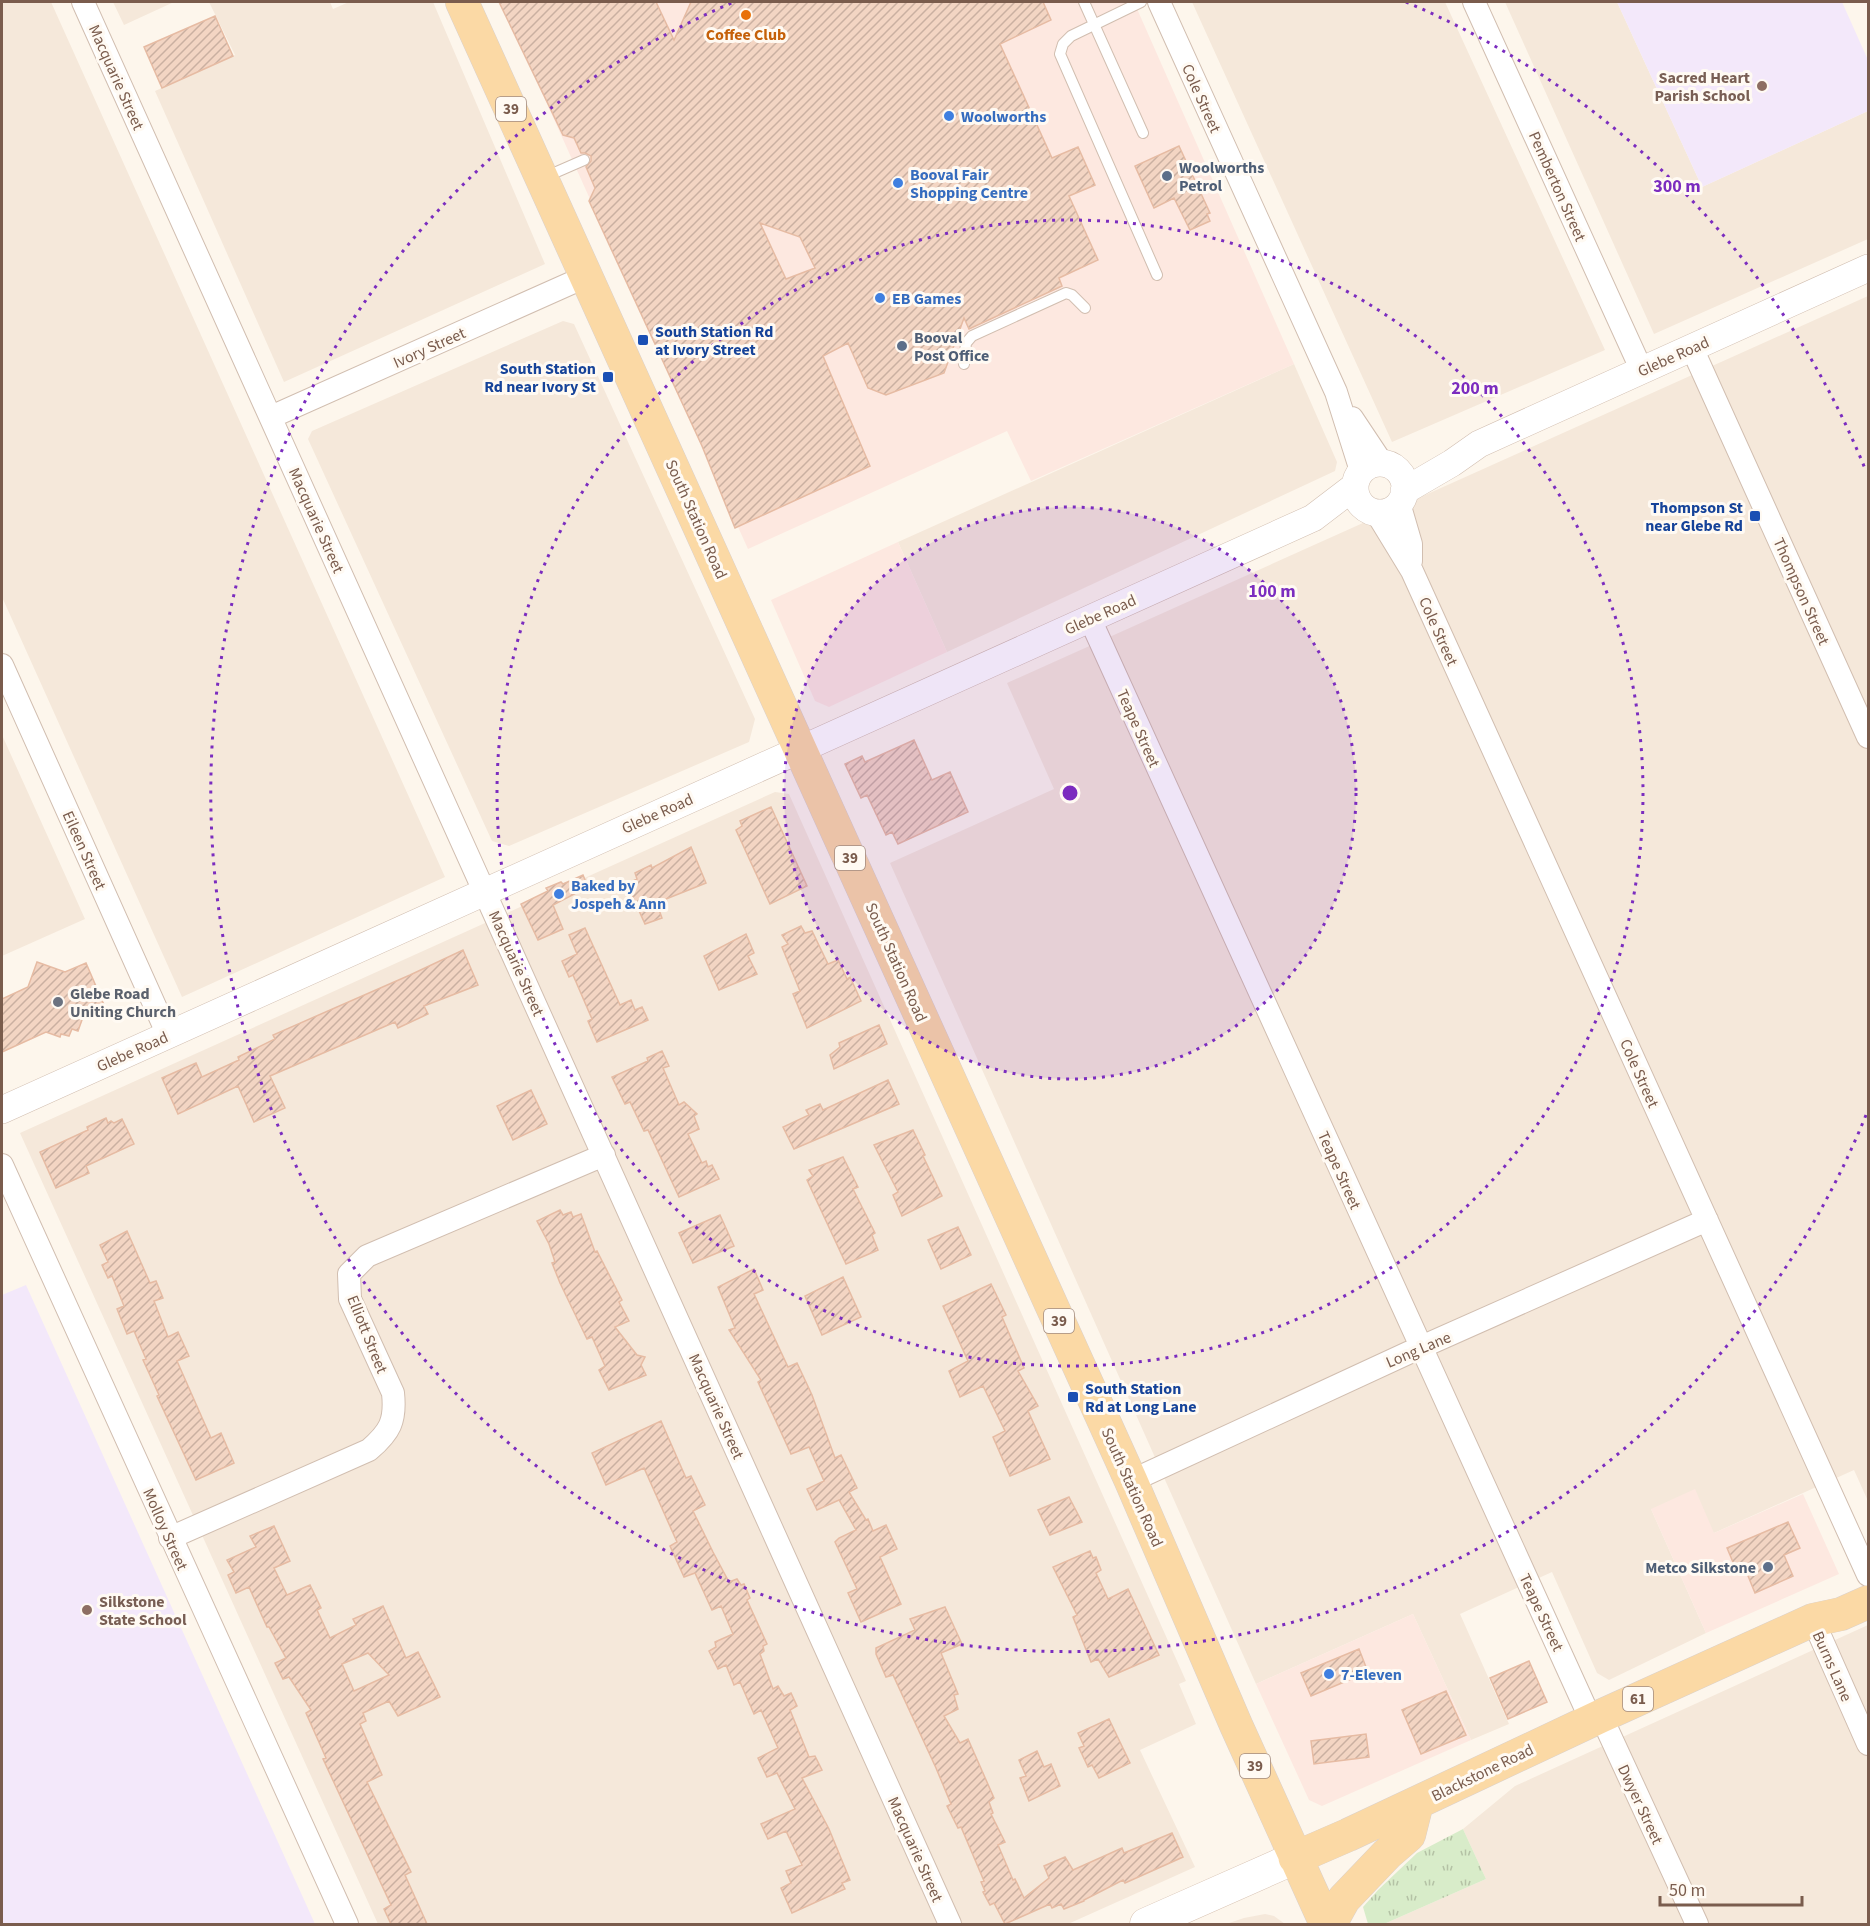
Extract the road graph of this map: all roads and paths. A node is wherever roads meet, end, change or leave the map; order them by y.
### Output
1 (83, 2) edge
2 (462, 2) edge
3 (1083, 2) edge
4 (1141, 2) edge
5 (1159, 2) edge
6 (1474, 2) edge
7 (1093, 24) junction
8 (1143, 133) dead end
9 (584, 160) dead end
10 (542, 178) junction
11 (1869, 268) edge
12 (1157, 275) dead end
13 (586, 276) junction
14 (1085, 308) dead end
15 (1692, 348) junction
16 (964, 364) dead end
17 (1642, 370) junction
18 (272, 417) junction
19 (1380, 488) junction
20 (1090, 619) junction
21 (2, 665) edge
22 (1869, 737) edge
23 (801, 748) junction
24 (484, 892) junction
25 (168, 1035) junction
26 (2, 1110) edge
27 (604, 1155) junction
28 (2, 1166) edge
29 (1707, 1220) junction
30 (1420, 1348) junction
31 (1131, 1481) junction
32 (170, 1538) junction
33 (1869, 1575) edge
34 (1869, 1590) edge
35 (1869, 1602) edge
36 (1815, 1619) junction
37 (1596, 1718) junction
38 (1869, 1744) edge
39 (1418, 1803) junction
40 (1295, 1857) junction
41 (1162, 1921) edge
42 (347, 1924) edge
43 (950, 1924) edge
44 (1326, 1924) edge
45 (1333, 1924) edge
46 (1697, 1924) edge

1 - 18 street, Macquarie Street
2 - 10 main road, South Station Road / 39
3 - 7 lane
4 - 7 lane
5 - 19 street, Cole Street
6 - 17 street, Pemberton Street
7 - 8 lane
7 - 12 lane
9 - 10 lane
10 - 13 main road, South Station Road / 39
11 - 15 street, Glebe Road
13 - 18 street, Ivory Street
13 - 23 main road, South Station Road / 39
14 - 16 lane
15 - 17 street, Glebe Road
15 - 22 street, Thompson Street
17 - 19 street, Glebe Road
18 - 24 street, Macquarie Street
19 - 20 street, Glebe Road
19 - 29 street, Cole Street
20 - 23 street, Glebe Road
20 - 30 street, Teape Street
21 - 25 street, Eileen Street
23 - 24 street, Glebe Road
23 - 31 main road, South Station Road / 39
24 - 25 street, Glebe Road
24 - 27 street, Macquarie Street
25 - 26 street, Glebe Road
27 - 32 street, Elliott Street
27 - 43 street, Macquarie Street
28 - 32 street, Molloy Street
29 - 30 street, Long Lane
29 - 33 street, Cole Street
30 - 31 street, Long Lane
30 - 37 street, Teape Street
31 - 40 main road, South Station Road / 39
32 - 42 street, Molloy Street
34 - 36 main road, Blackstone Road / 61
35 - 36 main road, Blackstone Road / 61
36 - 37 main road, Blackstone Road / 61
36 - 38 street, Burns Lane
37 - 39 main road, Blackstone Road / 61
37 - 46 street, Dwyer Street
39 - 40 main road, Blackstone Road / 61
39 - 45 main road
40 - 41 main road, Blackstone Road
40 - 44 main road, South Station Road / 39

